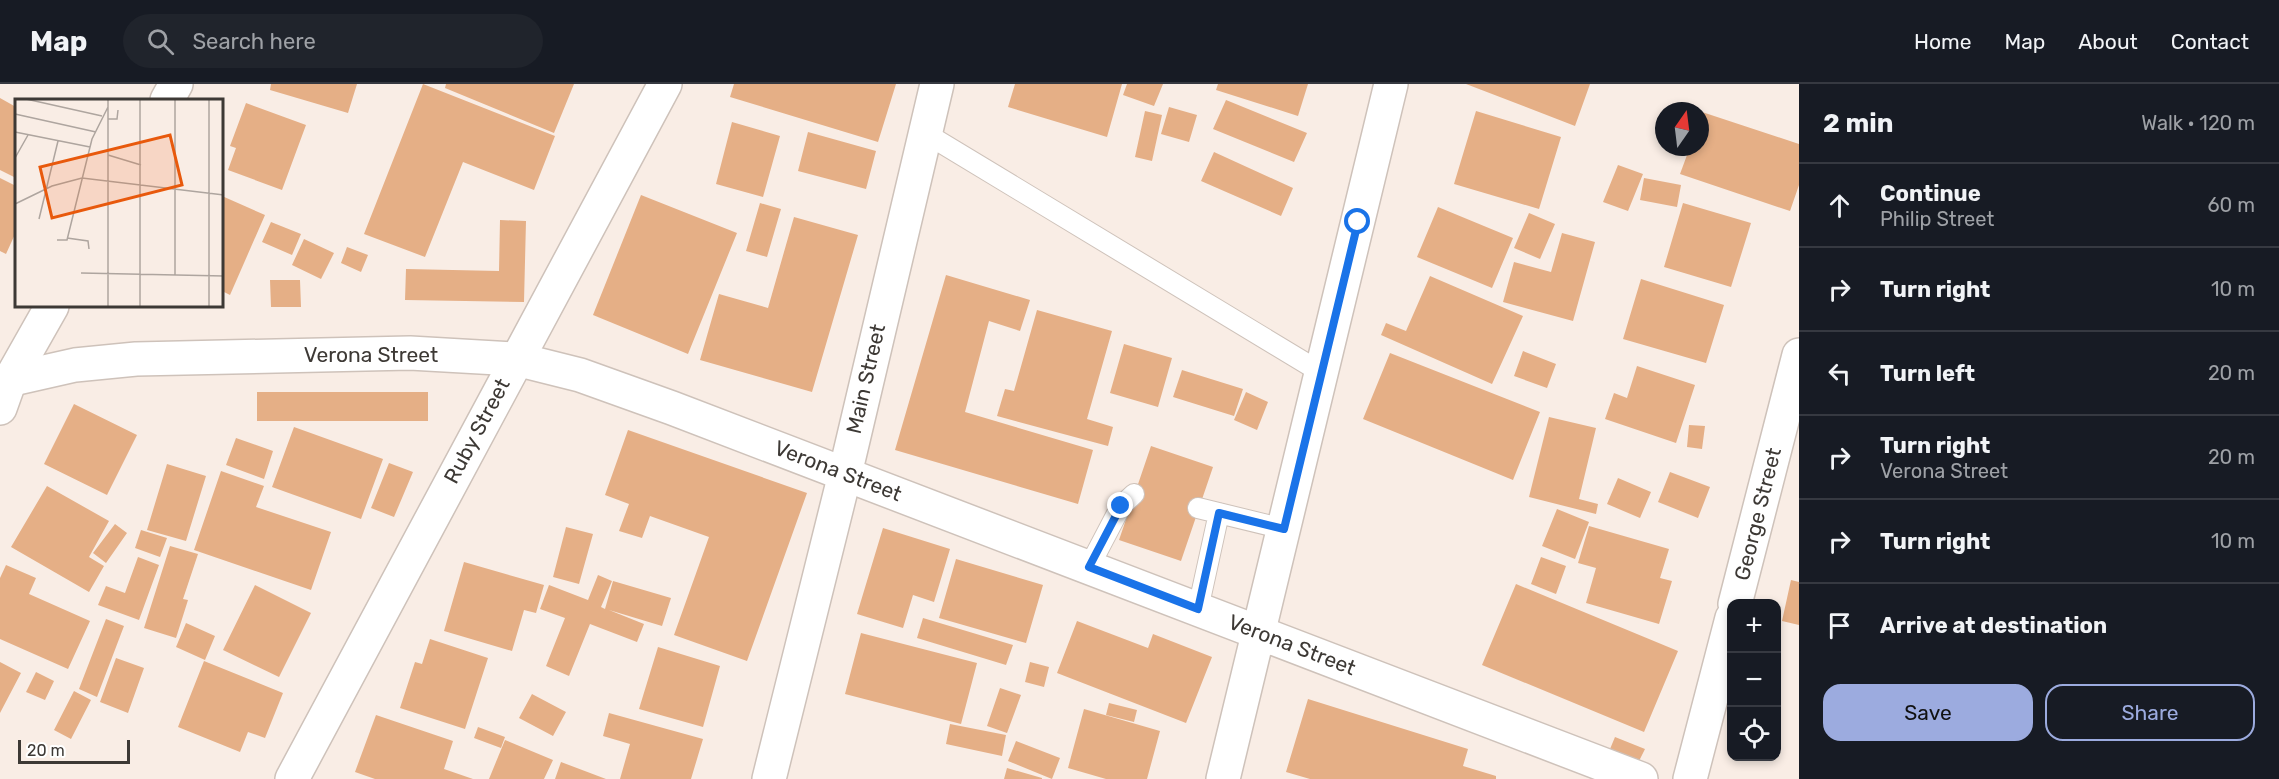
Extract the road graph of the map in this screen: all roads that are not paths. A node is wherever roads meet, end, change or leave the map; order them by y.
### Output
1 (176, 84) edge
2 (665, 84) edge
3 (938, 84) edge
4 (1391, 84) edge
5 (168, 99) edge
6 (925, 133) junction
7 (51, 308) edge
8 (1799, 355) edge
9 (516, 359) junction
10 (1322, 373) junction
11 (3, 390) edge
12 (845, 474) junction
13 (1134, 494) dead end
14 (1198, 508) dead end
15 (1219, 513) junction
16 (1284, 529) junction
17 (1089, 567) junction
18 (1736, 599) edge
19 (1198, 609) junction
20 (1260, 632) junction
21 (1727, 634) edge
22 (292, 779) edge
23 (769, 779) edge
24 (1223, 779) edge
25 (1641, 779) edge
26 (1690, 779) edge

1 - 5 street
2 - 9 street, Ruby Street
3 - 6 street, Main Street
4 - 10 street
6 - 10 lane
6 - 12 street, Main Street
7 - 11 street
8 - 18 street, George Street
9 - 11 street, Verona Street
9 - 12 street, Verona Street
9 - 22 street, Ruby Street
10 - 16 street
12 - 17 street, Verona Street
12 - 23 street, Main Street
13 - 17 lane
14 - 15 lane
15 - 16 lane
15 - 19 lane
16 - 20 street
17 - 19 street, Verona Street
19 - 20 street, Verona Street
20 - 24 street
20 - 25 street, Verona Street
21 - 26 street

